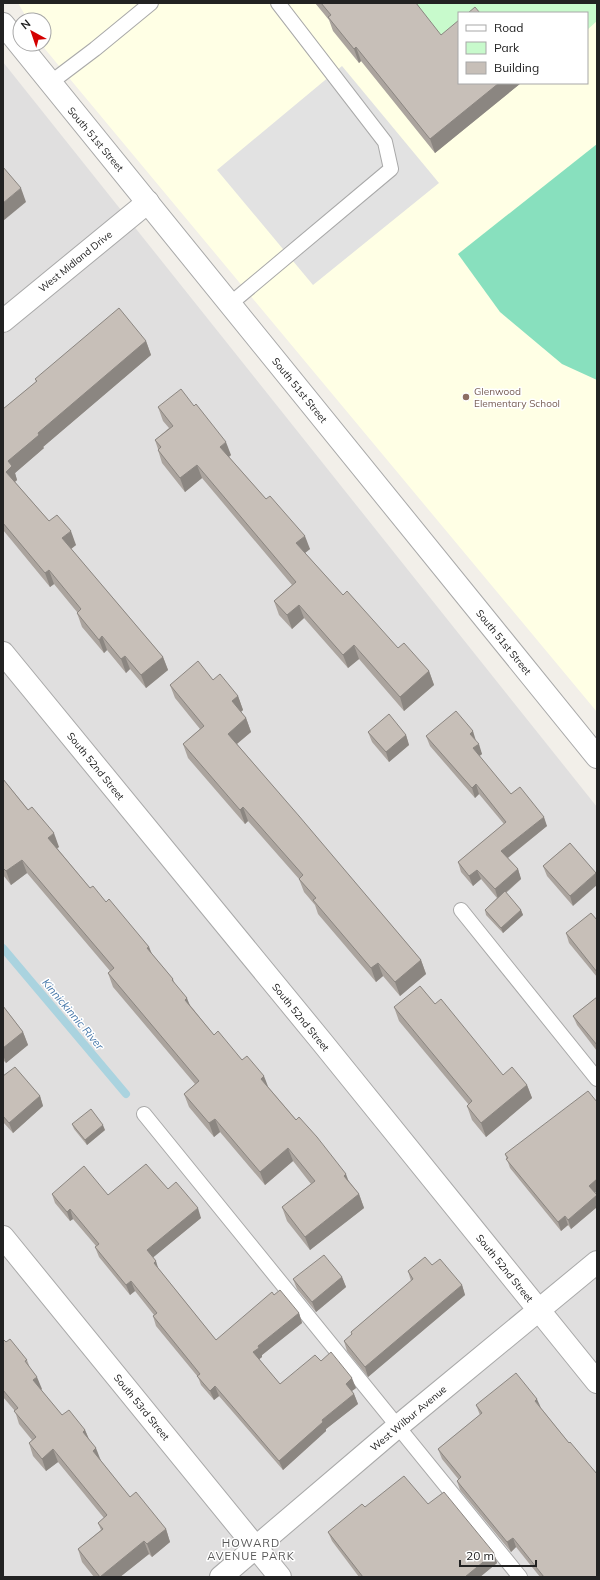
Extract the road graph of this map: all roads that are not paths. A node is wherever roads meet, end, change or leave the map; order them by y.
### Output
1 (151, 3) edge
2 (278, 3) edge
3 (3, 24) edge
4 (50, 83) junction
5 (148, 202) junction
6 (230, 304) junction
7 (3, 321) edge
8 (3, 653) edge
9 (597, 757) edge
10 (461, 910) dead end
11 (597, 1080) edge
12 (144, 1114) dead end
13 (3, 1237) edge
14 (597, 1262) edge
15 (539, 1310) junction
16 (597, 1382) edge
17 (397, 1427) junction
18 (256, 1547) junction
19 (221, 1577) edge
20 (280, 1577) edge
21 (520, 1577) edge

1 - 4 lane
2 - 6 lane
3 - 4 street, South 51st Street
4 - 5 street, South 51st Street
5 - 6 street, South 51st Street
5 - 7 street, West Midland Drive
6 - 9 street, South 51st Street
8 - 15 street, South 52nd Street
10 - 11 lane
12 - 17 lane
13 - 18 street, South 53rd Street
14 - 15 street, West Wilbur Avenue
15 - 16 street, South 52nd Street
15 - 17 street, West Wilbur Avenue
17 - 18 street, West Wilbur Avenue
17 - 21 lane
18 - 19 street, West Wilbur Avenue
18 - 20 street, South 53rd Street

